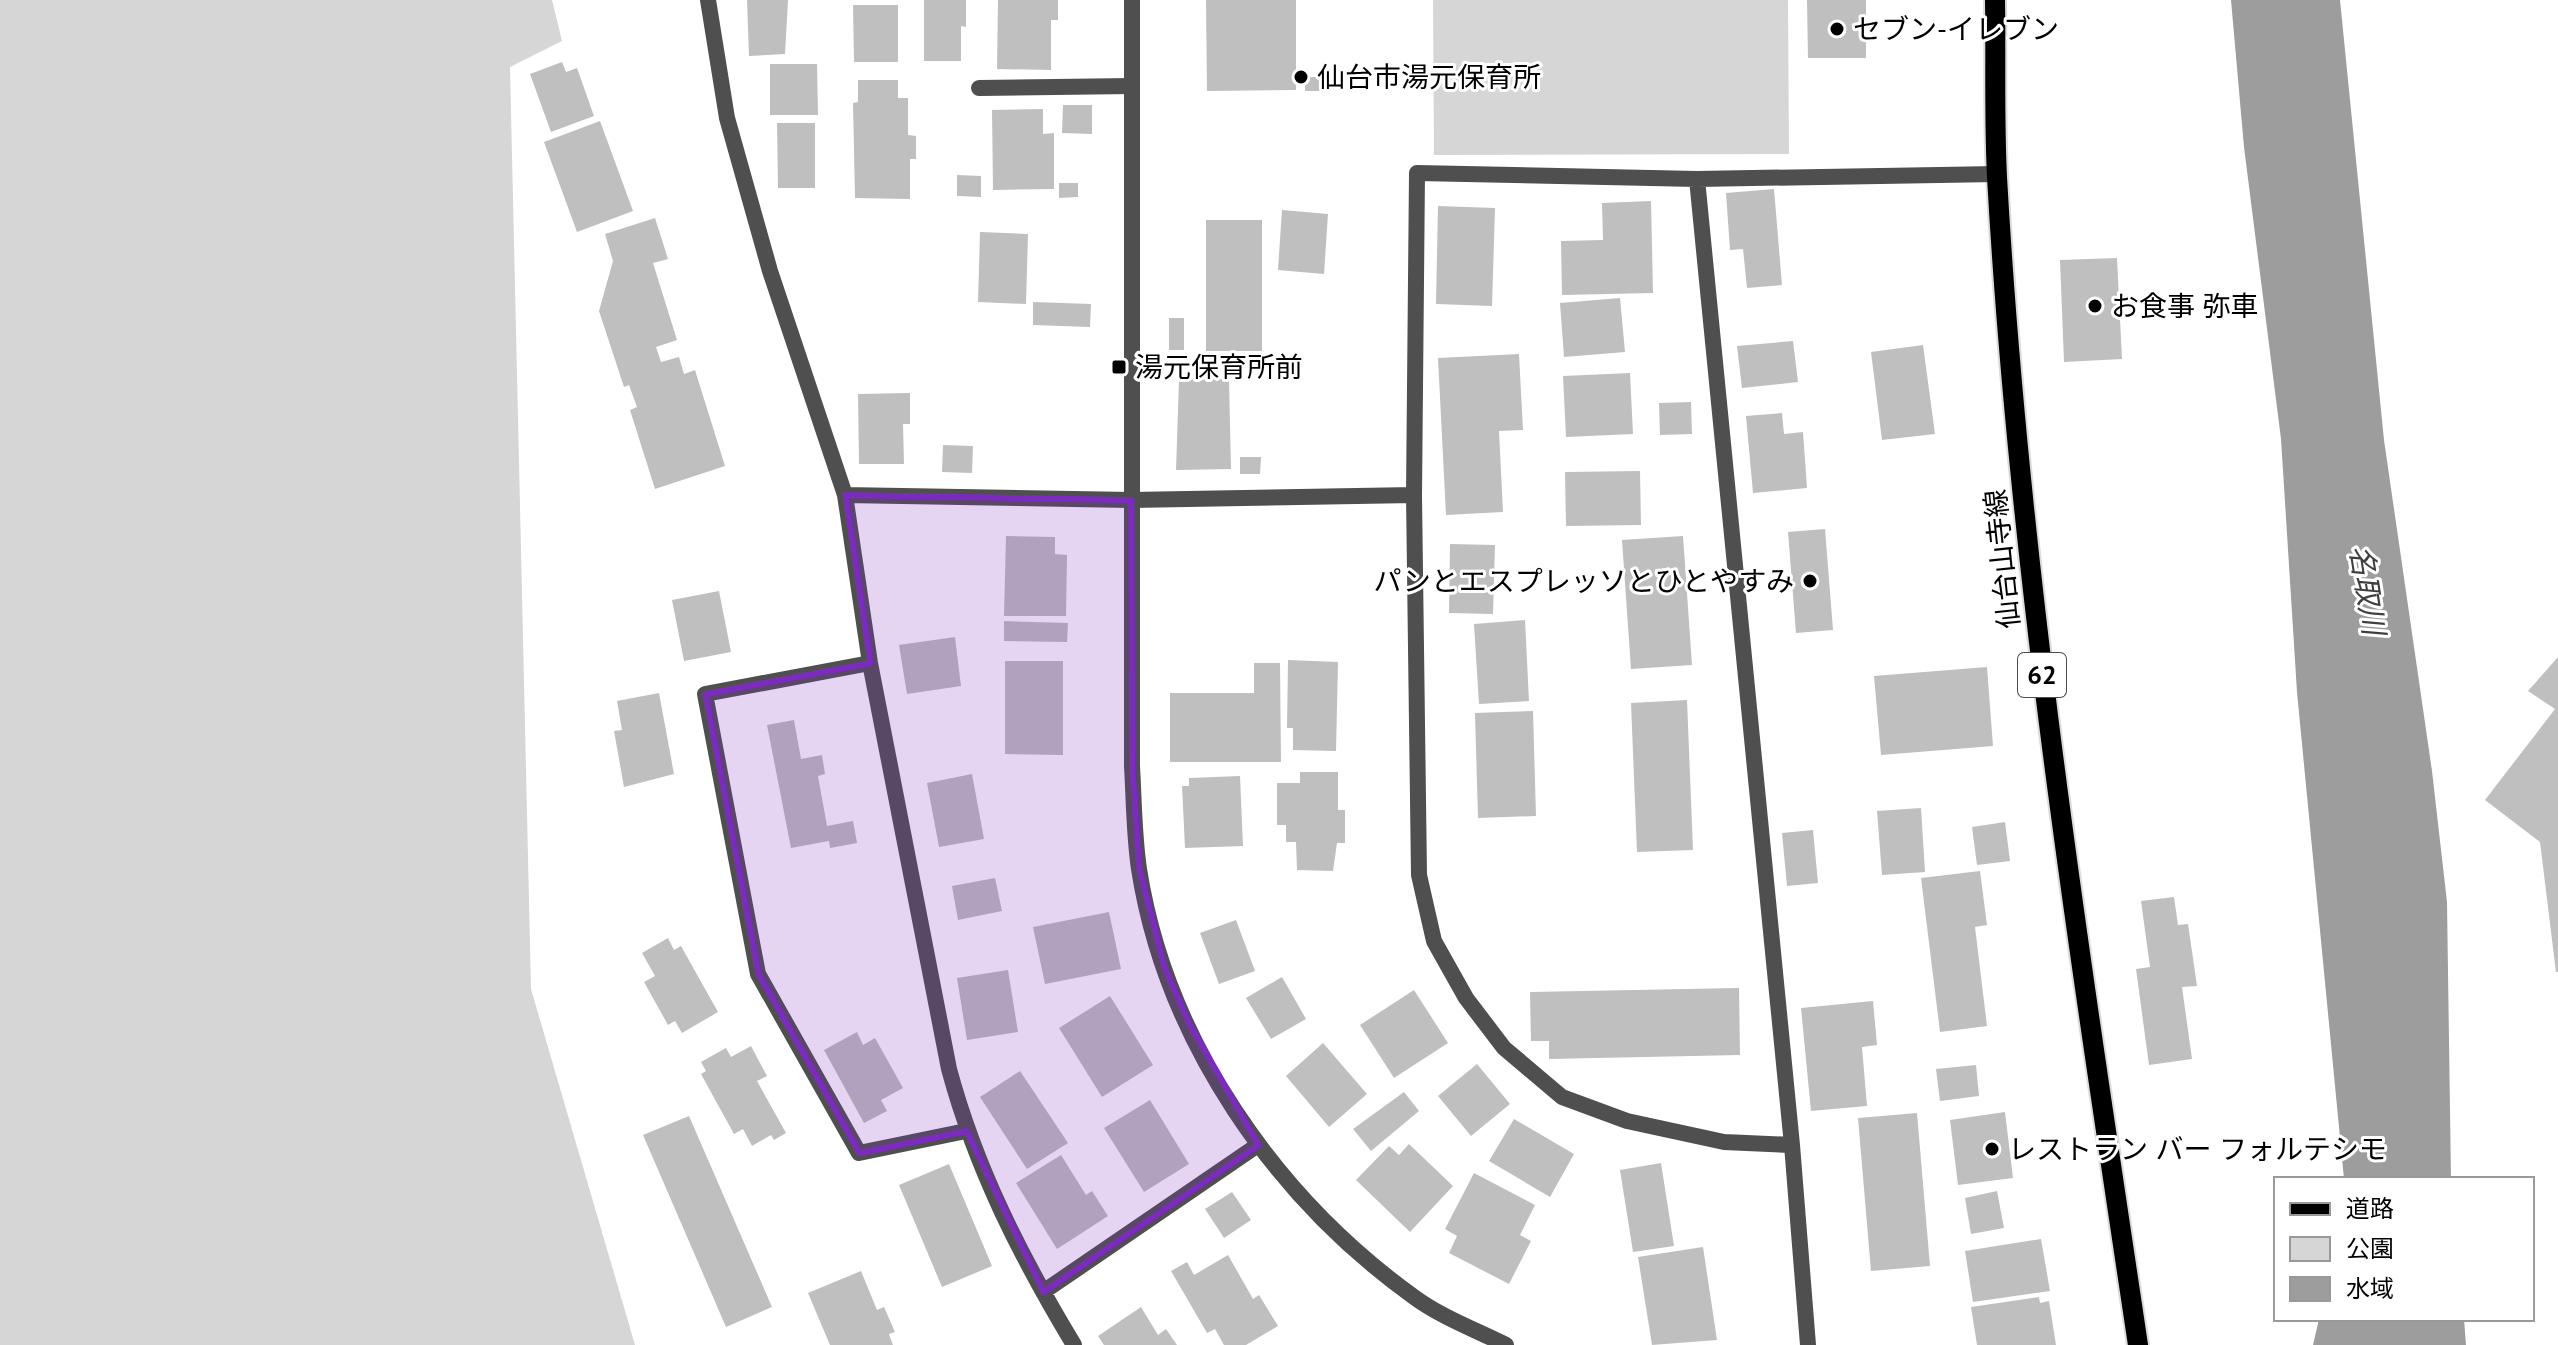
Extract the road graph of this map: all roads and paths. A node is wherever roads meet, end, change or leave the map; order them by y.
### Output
1 (708, 0) edge
2 (1132, 0) edge
3 (1995, 0) edge
4 (1132, 86) junction
5 (979, 88) dead end
6 (1997, 174) junction
7 (1697, 179) junction
8 (845, 495) junction
9 (1414, 495) junction
10 (1131, 500) junction
11 (870, 663) junction
12 (966, 1131) junction
13 (1258, 1145) junction
14 (1792, 1145) junction
15 (1043, 1292) junction
16 (1074, 1345) edge
17 (1506, 1345) edge
18 (1808, 1345) edge
19 (2138, 1345) edge

1 - 8 street
2 - 4 street
3 - 6 main road, 仙台山寺線 / 62
4 - 5 street
4 - 10 street
6 - 7 street
6 - 19 main road, 仙台山寺線 / 62
7 - 9 street
7 - 14 street
8 - 10 street
8 - 11 street
9 - 10 street
9 - 14 street
10 - 13 street
11 - 12 street
11 - 12 street
12 - 15 street
13 - 15 street
13 - 17 street
14 - 18 street
15 - 16 street

